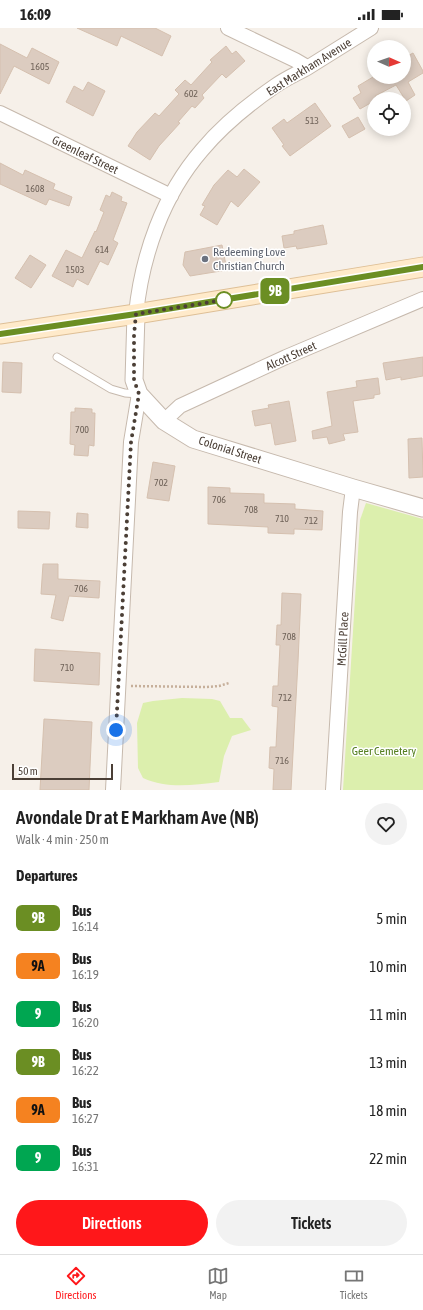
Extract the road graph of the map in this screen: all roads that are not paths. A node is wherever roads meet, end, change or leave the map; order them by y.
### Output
1 (228, 28) edge
2 (371, 28) edge
3 (307, 68) junction
4 (0, 113) edge
5 (171, 196) junction
6 (423, 268) edge
7 (423, 299) edge
8 (136, 314) junction
9 (0, 334) edge
10 (57, 357) dead end
11 (139, 394) junction
12 (164, 421) junction
13 (353, 488) junction
14 (423, 508) edge
15 (113, 790) edge
16 (334, 790) edge

1 - 3 street
2 - 3 street, East Markham Avenue
3 - 5 street, East Markham Avenue
4 - 5 street, Greenleaf Street
5 - 8 street, East Markham Avenue
6 - 8 main road
7 - 12 street, Alcott Street
8 - 9 main road
8 - 11 street, East Markham Avenue
10 - 11 lane
11 - 12 street, Colonial Street
11 - 15 street, East Markham Avenue
12 - 13 street, Colonial Street
13 - 14 street, Colonial Street
13 - 16 street, McGill Place

